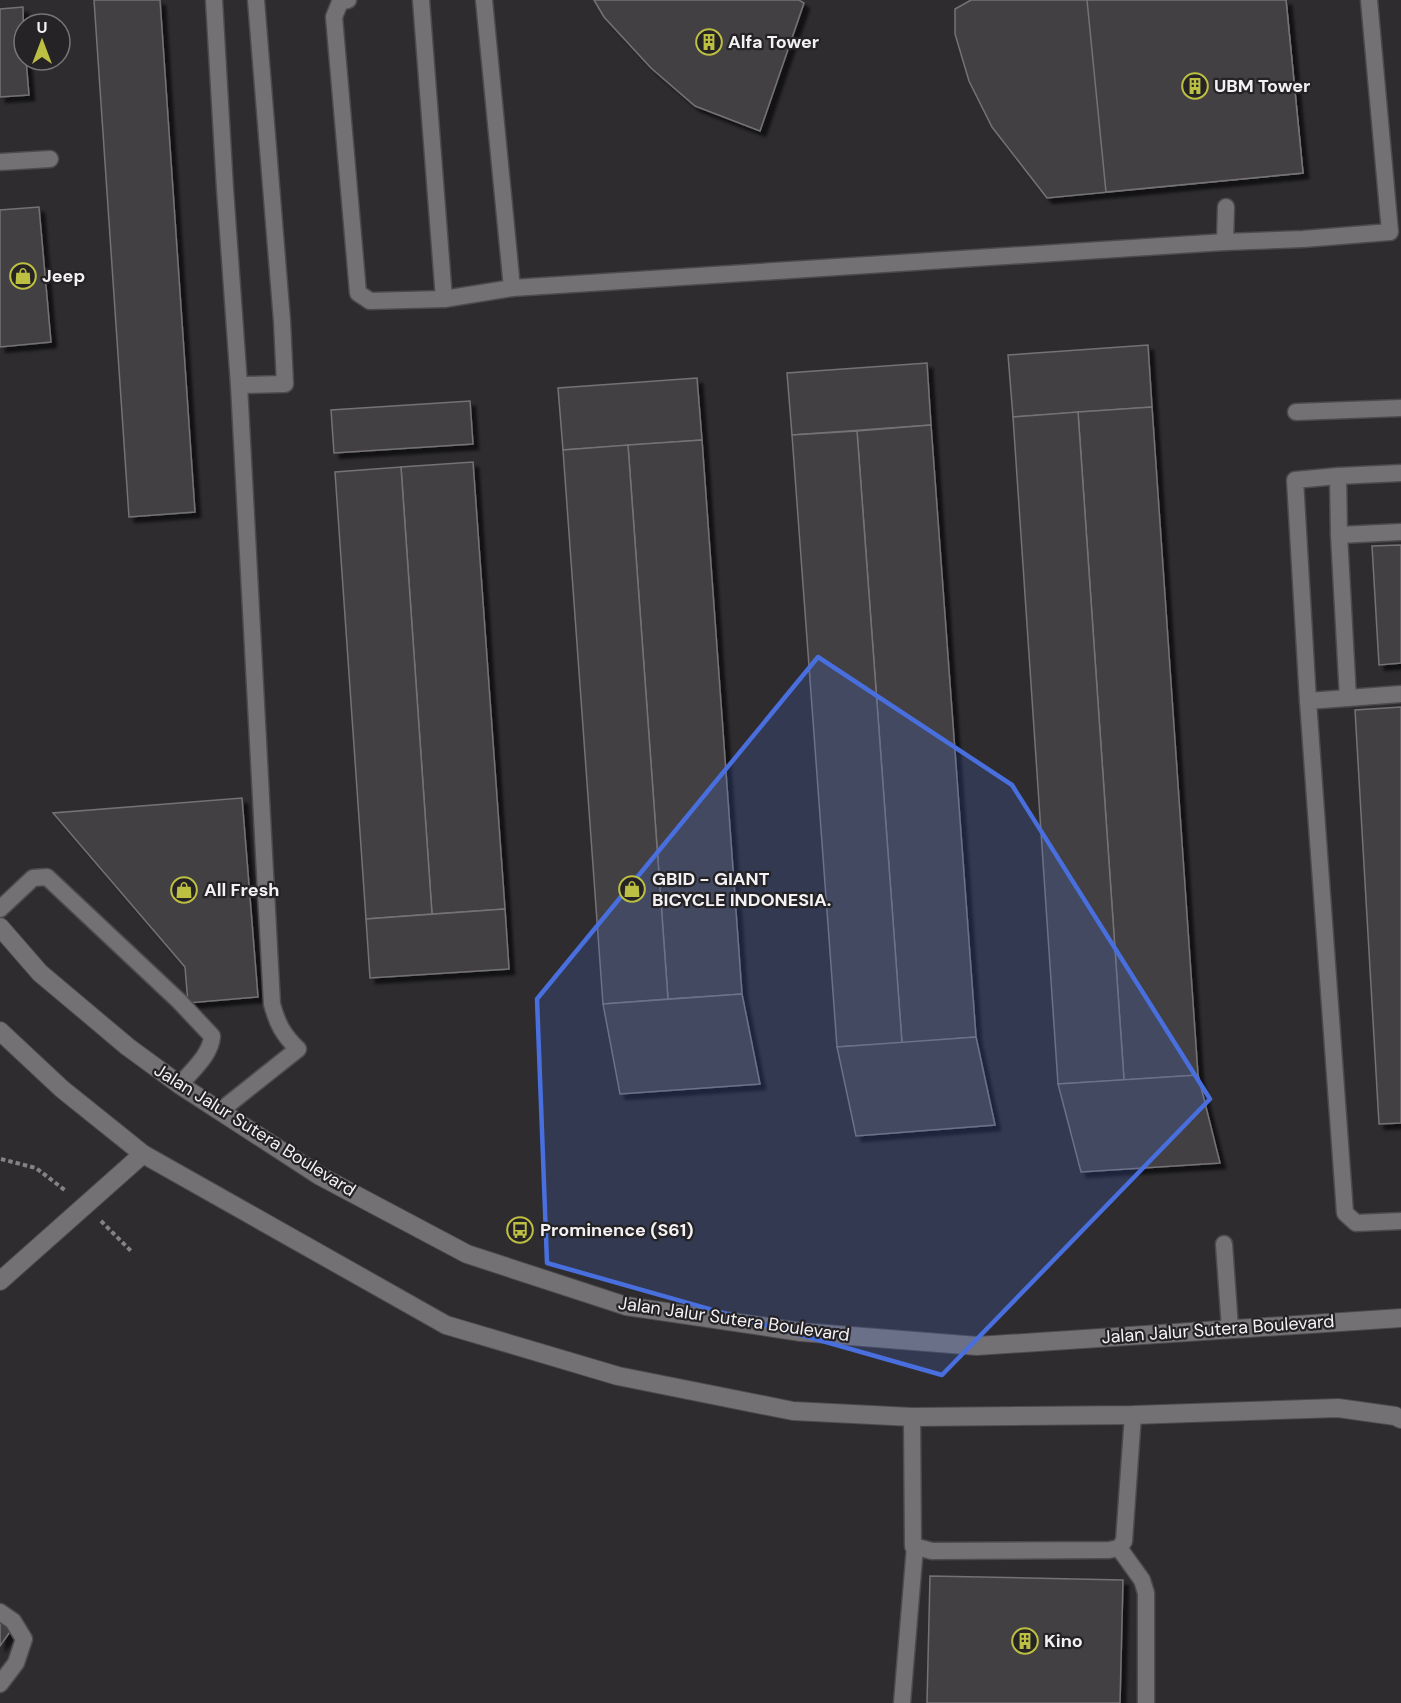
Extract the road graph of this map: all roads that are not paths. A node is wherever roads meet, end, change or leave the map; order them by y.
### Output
1 (214, 0) edge
2 (256, 0) edge
3 (348, 0) edge
4 (421, 0) edge
5 (484, 0) edge
6 (1369, 0) edge
7 (50, 159) dead end
8 (0, 162) edge
9 (1226, 207) dead end
10 (1225, 242) junction
11 (512, 288) junction
12 (444, 299) junction
13 (239, 385) junction
14 (1401, 408) edge
15 (1296, 412) dead end
16 (1401, 473) edge
17 (1338, 476) junction
18 (1401, 532) edge
19 (1339, 535) junction
20 (1401, 694) edge
21 (1348, 698) junction
22 (1308, 701) junction
23 (0, 909) edge
24 (0, 927) edge
25 (0, 1031) edge
26 (180, 1085) junction
27 (220, 1111) junction
28 (143, 1155) junction
29 (1401, 1221) edge
30 (1224, 1244) dead end
31 (0, 1281) edge
32 (1401, 1318) edge
33 (1230, 1328) junction
34 (1133, 1415) junction
35 (912, 1417) junction
36 (1401, 1419) edge
37 (915, 1547) junction
38 (1119, 1548) junction
39 (0, 1612) edge
40 (0, 1684) edge
41 (902, 1703) edge
42 (1146, 1703) edge

1 - 13 lane
2 - 13 lane
3 - 12 lane
4 - 12 lane
5 - 11 lane
6 - 10 lane
7 - 8 lane
9 - 10 lane
10 - 11 lane
11 - 12 lane
13 - 27 lane
14 - 15 lane
16 - 17 lane
17 - 19 lane
17 - 22 lane
18 - 19 lane
19 - 21 lane
20 - 21 lane
21 - 22 lane
22 - 29 lane
23 - 26 lane
24 - 26 main road, Jalan Jalur Sutera Boulevard
25 - 28 main road
26 - 27 main road, Jalan Jalur Sutera Boulevard
27 - 33 main road, Jalan Jalur Sutera Boulevard
28 - 31 main road
28 - 35 main road
30 - 33 lane
32 - 33 main road, Jalan Jalur Sutera Boulevard
34 - 35 main road
34 - 36 main road
34 - 38 lane
35 - 37 lane
37 - 38 lane
37 - 41 lane
38 - 42 lane
39 - 40 lane

